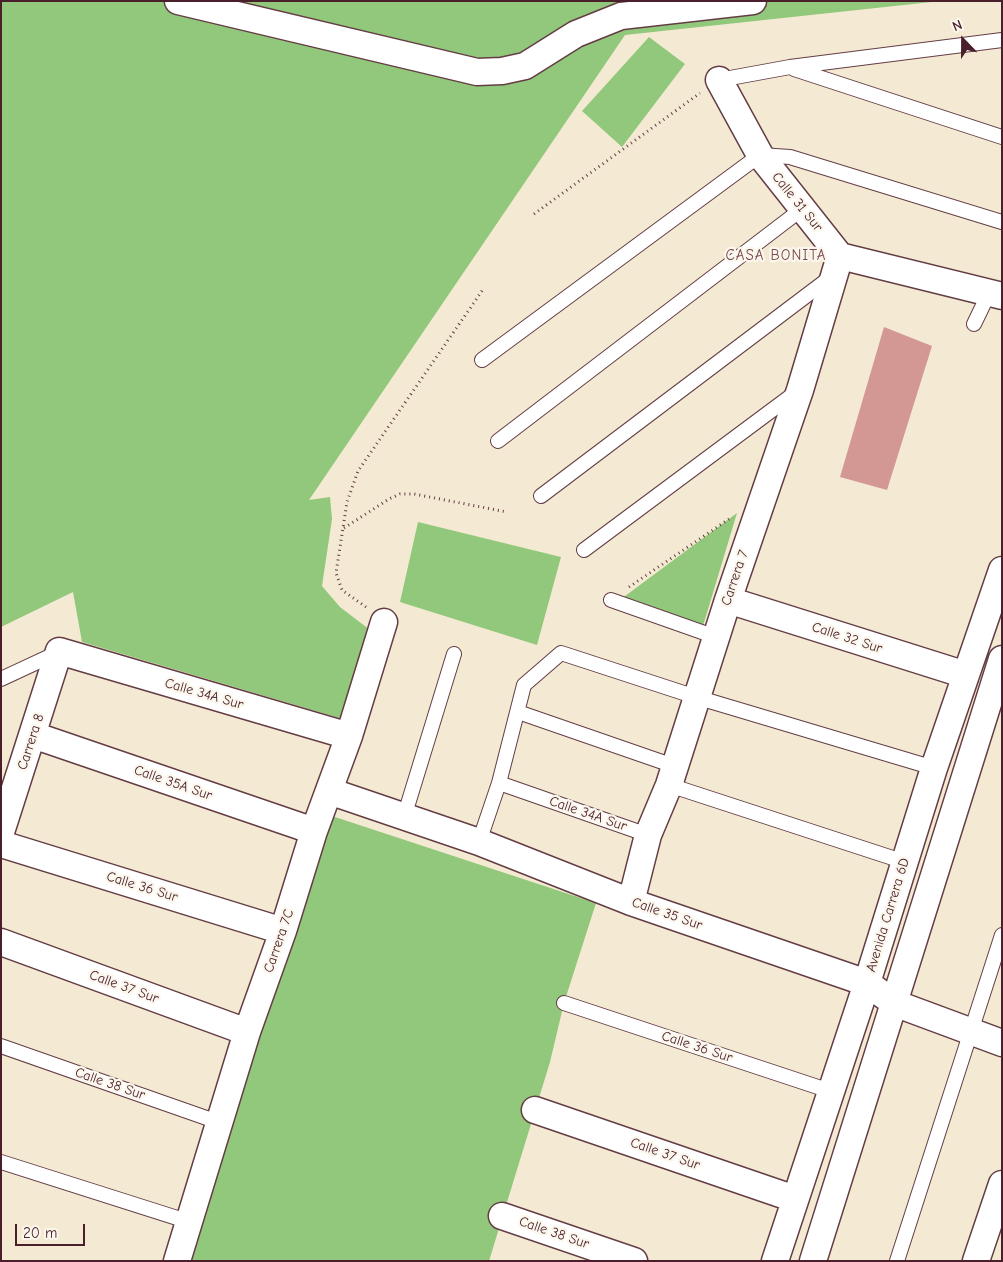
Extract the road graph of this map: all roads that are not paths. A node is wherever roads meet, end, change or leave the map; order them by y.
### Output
1 (178, 1) edge
2 (753, 1) edge
3 (1002, 40) edge
4 (790, 67) junction
5 (719, 80) joint
6 (1002, 137) edge
7 (760, 155) junction
8 (802, 209) junction
9 (1002, 222) edge
10 (838, 265) junction
11 (995, 294) edge
12 (974, 324) dead end
13 (482, 360) dead end
14 (800, 390) junction
15 (498, 441) dead end
16 (541, 496) dead end
17 (584, 550) dead end
18 (1002, 570) edge
19 (610, 600) road end
20 (728, 600) junction
21 (384, 622) road end
22 (716, 637) junction
23 (59, 651) junction
24 (454, 654) dead end
25 (1002, 659) edge
26 (966, 675) junction
27 (1, 679) edge
28 (696, 697) junction
29 (518, 712) junction
30 (33, 735) junction
31 (349, 736) junction
32 (934, 768) junction
33 (672, 776) junction
34 (498, 783) junction
35 (329, 791) junction
36 (404, 817) junction
37 (314, 831) junction
38 (1, 832) edge
39 (648, 835) junction
40 (479, 842) junction
41 (1, 844) edge
42 (905, 862) junction
43 (631, 902) junction
44 (283, 931) junction
45 (1002, 934) edge
46 (1, 942) edge
47 (867, 983) junction
48 (564, 1003) dead end
49 (894, 1003) junction
50 (971, 1031) junction
51 (247, 1032) junction
52 (1002, 1043) edge
53 (1, 1046) edge
54 (830, 1092) junction
55 (535, 1110) dead end
56 (218, 1122) junction
57 (1, 1162) edge
58 (1002, 1184) edge
59 (795, 1199) junction
60 (502, 1216) dead end
61 (190, 1222) junction
62 (177, 1261) edge
63 (634, 1261) edge
64 (775, 1261) edge
65 (813, 1261) edge
66 (897, 1261) edge
67 (976, 1261) edge

1 - 2 street
3 - 4 lane
4 - 5 lane
4 - 6 lane
5 - 7 street, Calle 31 Sur
7 - 8 street, Calle 31 Sur
7 - 9 lane
7 - 13 lane
8 - 10 street, Calle 31 Sur
8 - 15 lane
10 - 11 street
10 - 14 street, Carrera 7
10 - 16 lane
11 - 12 lane
14 - 17 lane
14 - 20 street, Carrera 7
18 - 26 street, Avenida Carrera 6D
19 - 22 lane
20 - 22 street, Carrera 7
20 - 26 street, Calle 32 Sur
21 - 31 street, Carrera 7C
22 - 28 street, Carrera 7
23 - 27 lane
23 - 30 street, Carrera 8
23 - 31 street, Calle 34A Sur
24 - 36 lane
25 - 49 street
26 - 32 street, Avenida Carrera 6D
28 - 29 lane
28 - 32 lane
28 - 33 street, Carrera 7
29 - 33 lane
29 - 34 lane
30 - 37 street, Calle 35A Sur
30 - 38 street, Carrera 8
31 - 35 street, Carrera 7C
32 - 42 street, Avenida Carrera 6D
33 - 39 street, Carrera 7
33 - 42 lane
34 - 39 lane, Calle 34A Sur
34 - 40 lane
35 - 36 street, Calle 35 Sur
35 - 37 street, Carrera 7C
36 - 40 street, Calle 35 Sur
37 - 44 street, Carrera 7C
39 - 43 street, Carrera 7
40 - 43 street, Calle 35 Sur
41 - 44 street, Calle 36 Sur
42 - 47 street, Avenida Carrera 6D
43 - 47 street, Calle 35 Sur
44 - 51 street, Carrera 7C
45 - 50 lane
46 - 51 street, Calle 37 Sur
47 - 49 street, Calle 35 Sur
47 - 54 street, Avenida Carrera 6D
48 - 54 lane, Calle 36 Sur
49 - 50 street, Calle 35 Sur
49 - 65 street
50 - 52 street, Calle 35 Sur
50 - 66 lane
51 - 56 street, Carrera 7C
53 - 56 lane, Calle 38 Sur
54 - 59 street, Avenida Carrera 6D
55 - 59 street, Calle 37 Sur
56 - 61 street, Carrera 7C
57 - 61 lane
58 - 67 street
59 - 64 street, Avenida Carrera 6D
60 - 63 street, Calle 38 Sur
61 - 62 street, Carrera 7C

